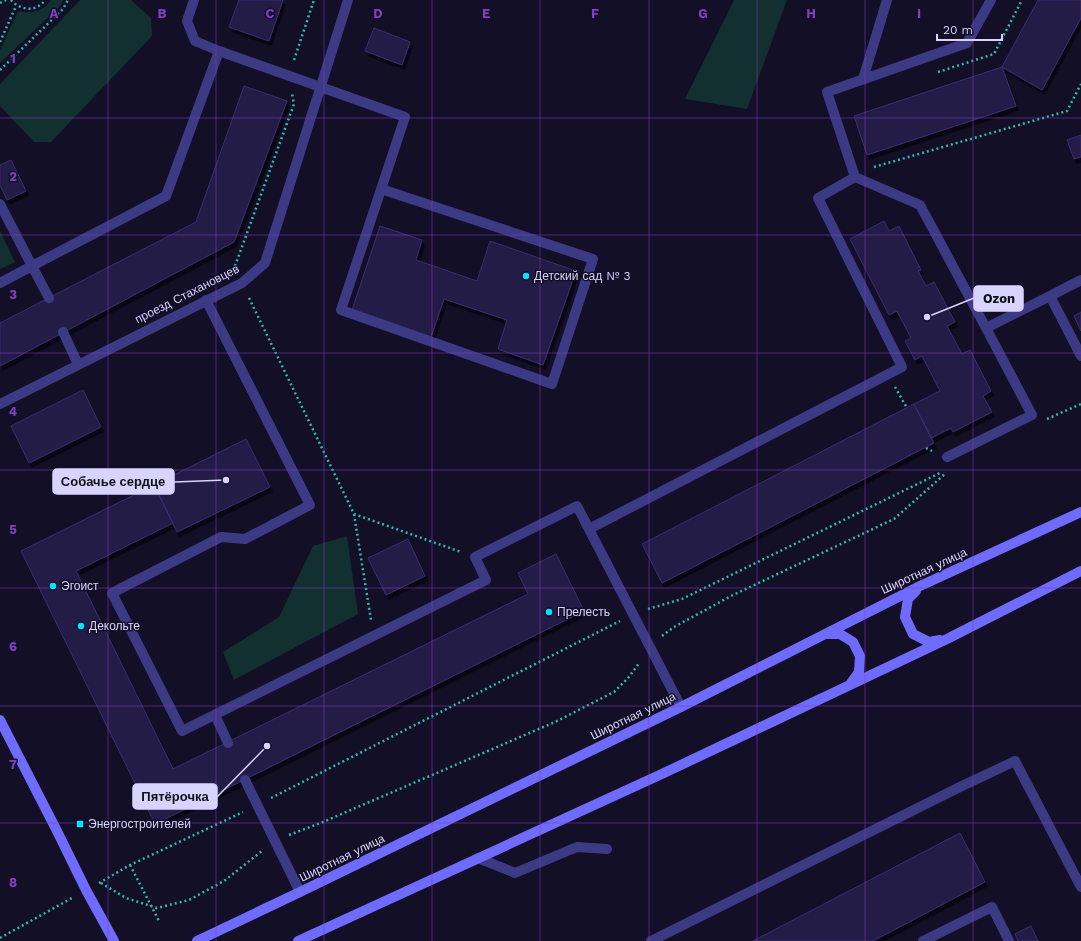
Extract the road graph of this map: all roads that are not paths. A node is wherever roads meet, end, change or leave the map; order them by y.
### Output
1 (194, 0) edge
2 (348, 0) edge
3 (887, 0) edge
4 (991, 0) edge
5 (219, 51) junction
6 (863, 79) junction
7 (320, 87) junction
8 (855, 177) junction
9 (382, 189) junction
10 (0, 204) edge
11 (32, 266) junction
12 (1081, 280) edge
13 (0, 283) edge
14 (1050, 296) junction
15 (49, 298) dead end
16 (206, 300) junction
17 (986, 328) junction
18 (64, 332) dead end
19 (1081, 356) edge
20 (78, 364) junction
21 (0, 404) edge
22 (947, 457) dead end
23 (1081, 512) edge
24 (589, 529) junction
25 (1081, 571) edge
26 (920, 586) junction
27 (824, 634) junction
28 (947, 639) junction
29 (850, 684) junction
30 (681, 707) junction
31 (215, 715) junction
32 (0, 720) edge
33 (228, 743) dead end
34 (245, 780) dead end
35 (607, 849) dead end
36 (478, 858) junction
37 (1081, 887) edge
38 (300, 892) junction
39 (114, 941) edge
40 (197, 941) edge
41 (298, 941) edge
42 (651, 941) edge
43 (923, 941) edge
44 (1010, 941) edge

1 - 5 street
2 - 7 street, проезд Стахановцев
3 - 6 street
4 - 6 street
5 - 7 street
5 - 11 street
6 - 8 street
7 - 9 street
7 - 16 street, проезд Стахановцев
8 - 17 street
8 - 24 street
9 - 9 street
10 - 11 street
11 - 13 street
11 - 15 street
12 - 14 street
14 - 17 street
14 - 19 street
16 - 20 street, проезд Стахановцев
16 - 31 street
17 - 22 street
18 - 20 street
20 - 21 street, проезд Стахановцев
23 - 26 main road, Широтная улица
24 - 30 street
24 - 31 street
25 - 28 main road
26 - 27 main road, Широтная улица
26 - 28 main road
27 - 29 main road
27 - 30 main road, Широтная улица
28 - 29 main road
29 - 36 main road
30 - 38 main road, Широтная улица
31 - 33 street
32 - 39 main road
34 - 38 street
35 - 36 street
36 - 41 main road
37 - 42 street
38 - 40 main road, Широтная улица
43 - 44 street

